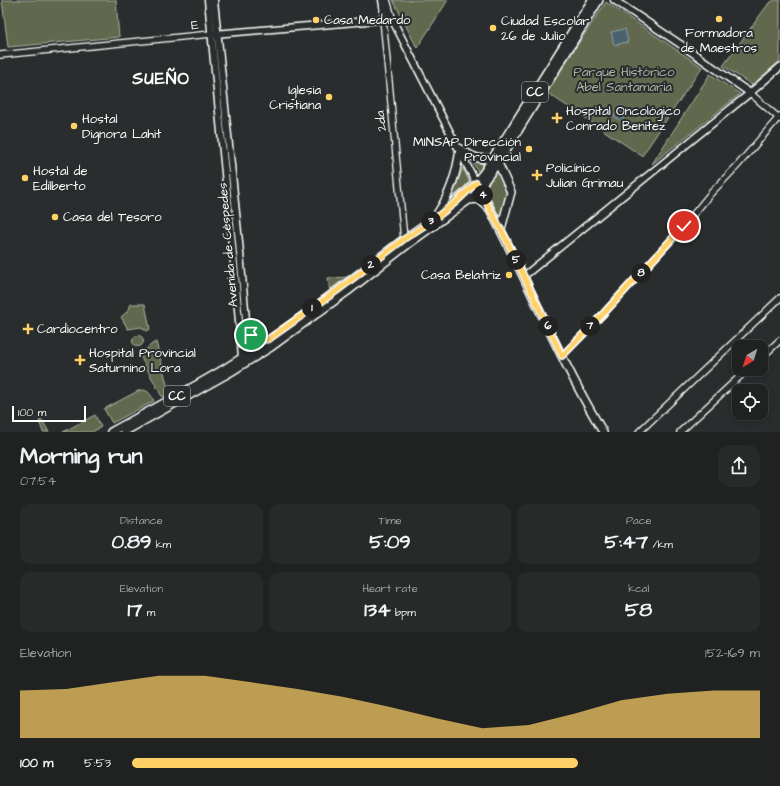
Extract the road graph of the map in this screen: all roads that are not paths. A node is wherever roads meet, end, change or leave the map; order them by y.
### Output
1 (208, 0) edge
2 (214, 0) edge
3 (387, 0) edge
4 (592, 0) edge
5 (599, 0) edge
6 (614, 0) edge
7 (382, 3) edge
8 (383, 19) junction
9 (392, 19) junction
10 (215, 34) junction
11 (0, 55) edge
12 (780, 67) edge
13 (750, 93) junction
14 (780, 118) edge
15 (460, 149) junction
16 (495, 161) junction
17 (478, 185) junction
18 (462, 205) junction
19 (490, 209) junction
20 (433, 220) junction
21 (501, 229) junction
22 (404, 239) junction
23 (524, 276) junction
24 (780, 298) edge
25 (247, 330) junction
26 (269, 339) junction
27 (780, 340) edge
28 (768, 351) edge
29 (249, 353) junction
30 (562, 356) junction
31 (244, 360) junction
32 (740, 376) edge
33 (111, 432) edge
34 (124, 432) edge
35 (602, 432) edge
36 (639, 432) edge
37 (680, 432) edge

1 - 10 main road, Avenida de Céspedes
2 - 10 main road, Avenida de Céspedes
3 - 9 street
4 - 16 main road, CC
5 - 16 main road, CC
6 - 13 main road
7 - 8 street, 2da
7 - 9 main road
8 - 9 main road, E
8 - 10 main road, E
8 - 22 street, 2da
9 - 15 main road
10 - 11 street, E
10 - 25 main road, Avenida de Céspedes
10 - 31 main road, Avenida de Céspedes
12 - 13 main road
13 - 14 street
13 - 23 main road
14 - 30 street
15 - 16 main road
15 - 17 main road
15 - 20 main road
16 - 17 main road, CC
16 - 21 main road
17 - 18 main road, CC
17 - 19 main road
17 - 20 main road, CC
18 - 19 main road
18 - 31 main road, CC
19 - 21 main road
20 - 22 main road, CC
21 - 23 main road
22 - 26 main road, CC
23 - 30 main road
24 - 36 street
25 - 26 main road
25 - 29 main road, Avenida de Céspedes
26 - 29 main road, CC
27 - 28 street
29 - 31 main road, CC
30 - 35 main road
31 - 33 main road, CC
31 - 34 main road, CC
32 - 37 street

